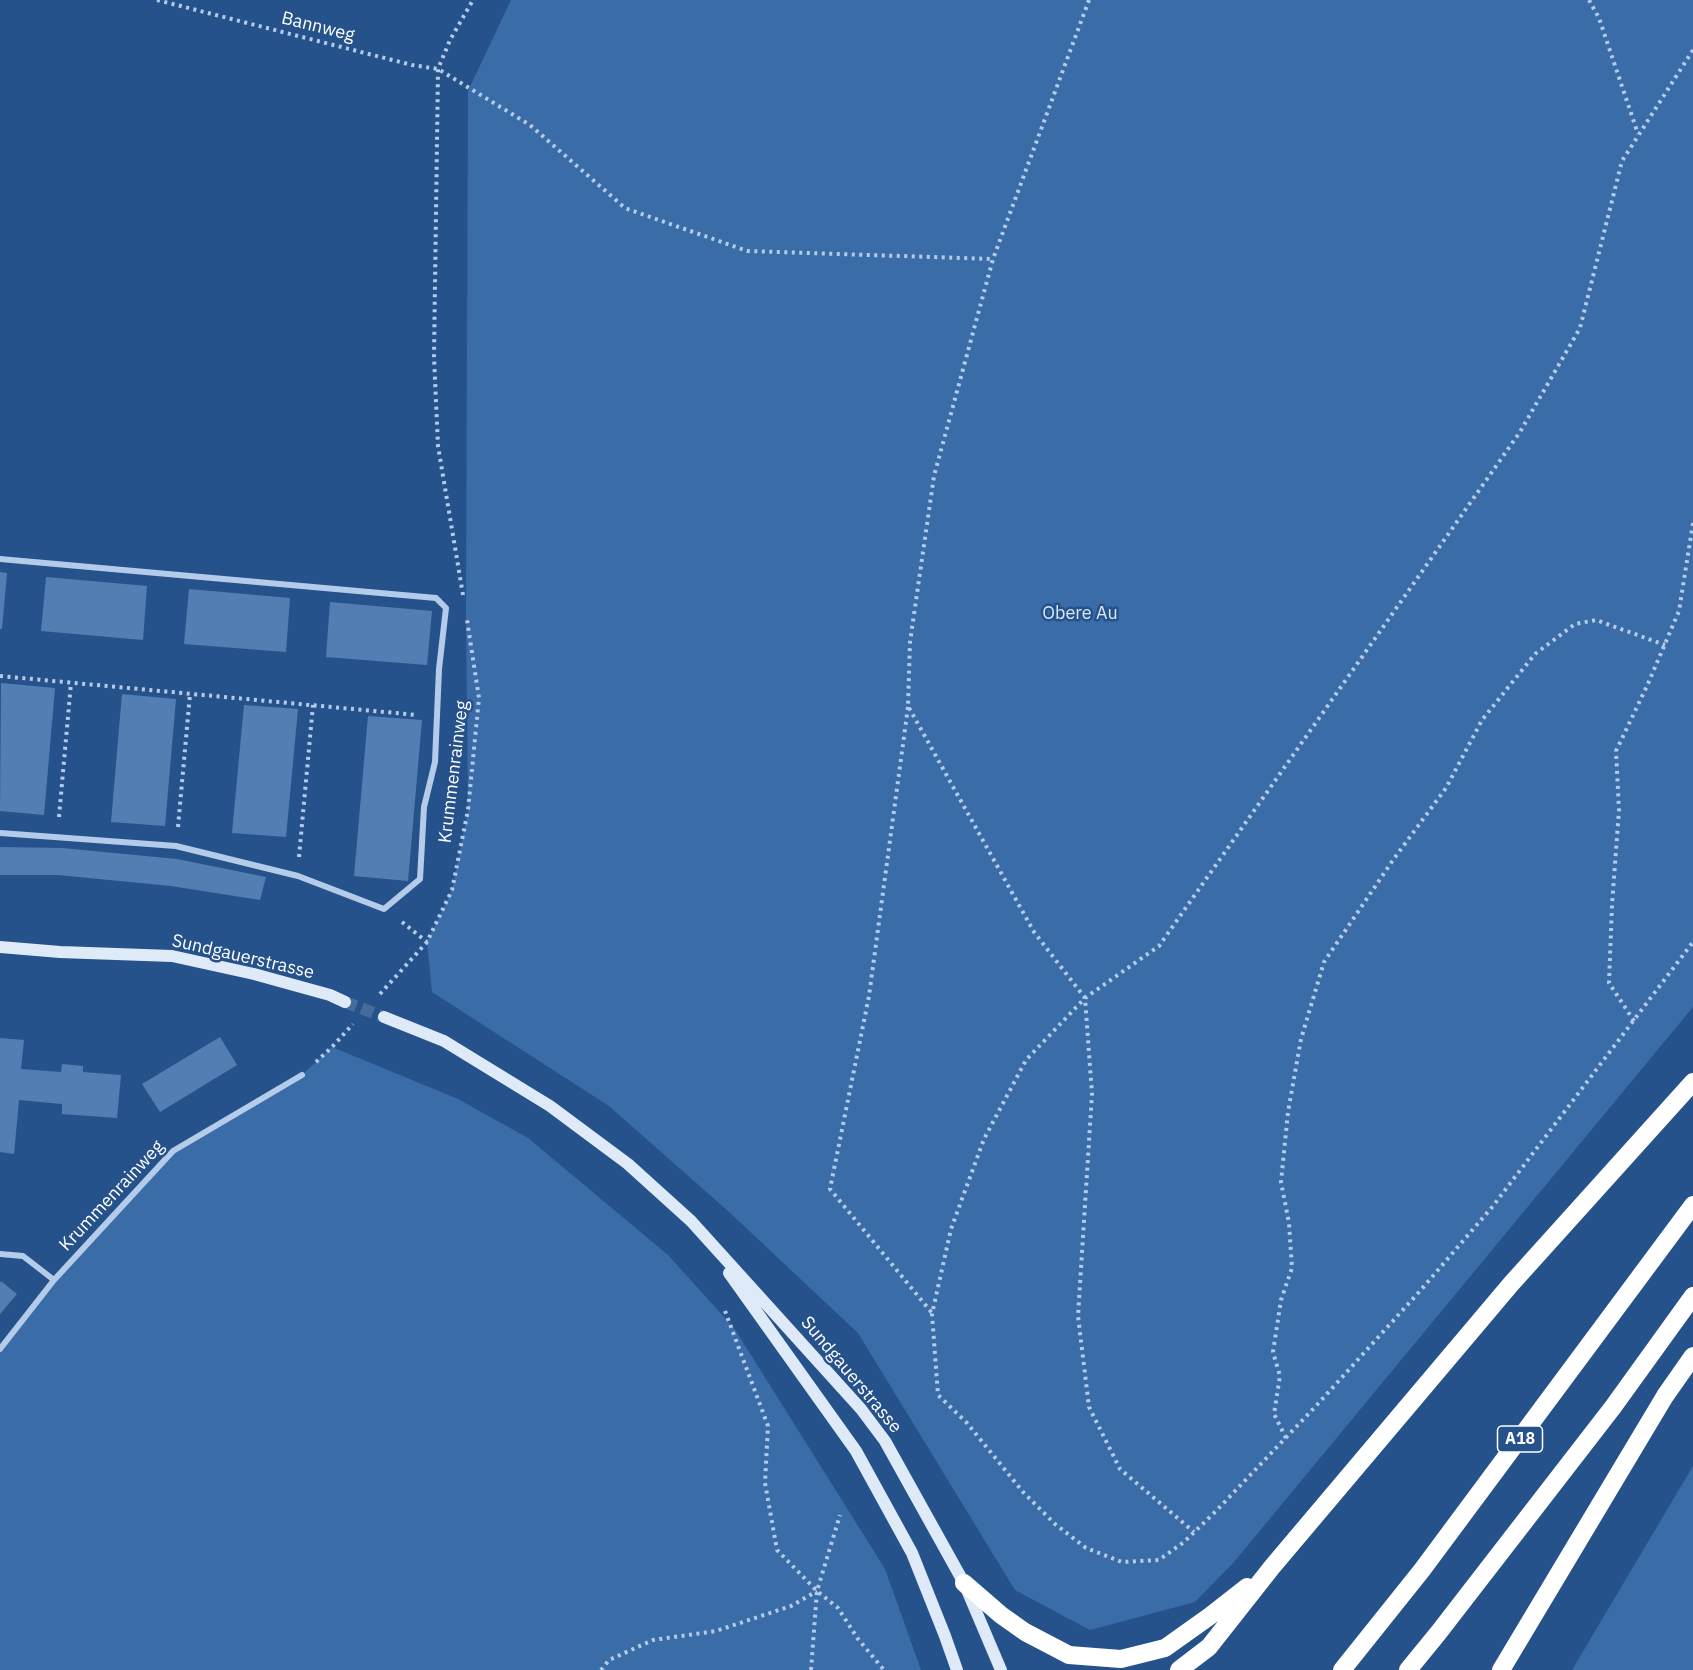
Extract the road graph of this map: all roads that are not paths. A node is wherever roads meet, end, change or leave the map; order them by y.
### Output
1 (0, 559) edge
2 (0, 833) edge
3 (0, 947) edge
4 (60, 952) junction
5 (0, 954) edge
6 (345, 1002) tunnel mouth
7 (384, 1017) tunnel mouth
8 (303, 1074) dead end
9 (1693, 1082) edge
10 (1693, 1205) edge
11 (691, 1221) junction
12 (0, 1254) edge
13 (54, 1280) junction
14 (1693, 1296) edge
15 (0, 1349) edge
16 (1693, 1356) edge
17 (1272, 1567) junction
18 (964, 1583) junction
19 (957, 1670) edge
20 (1001, 1670) edge
21 (1179, 1670) edge
22 (1342, 1670) edge
23 (1408, 1670) edge
24 (1501, 1670) edge

1 - 2 street
3 - 4 main road, Sundgauerstrasse
4 - 5 main road, Sundgauerstrasse
4 - 6 main road, Sundgauerstrasse
7 - 11 main road, Sundgauerstrasse
8 - 13 street, Krummenrainweg
9 - 17 highway
10 - 22 highway, A18
11 - 18 main road, Sundgauerstrasse
11 - 19 main road, Sundgauerstrasse
12 - 13 street
13 - 15 street, Krummenrainweg
14 - 23 highway
16 - 24 highway
17 - 18 highway
17 - 21 highway
18 - 20 main road, Sundgauerstrasse

